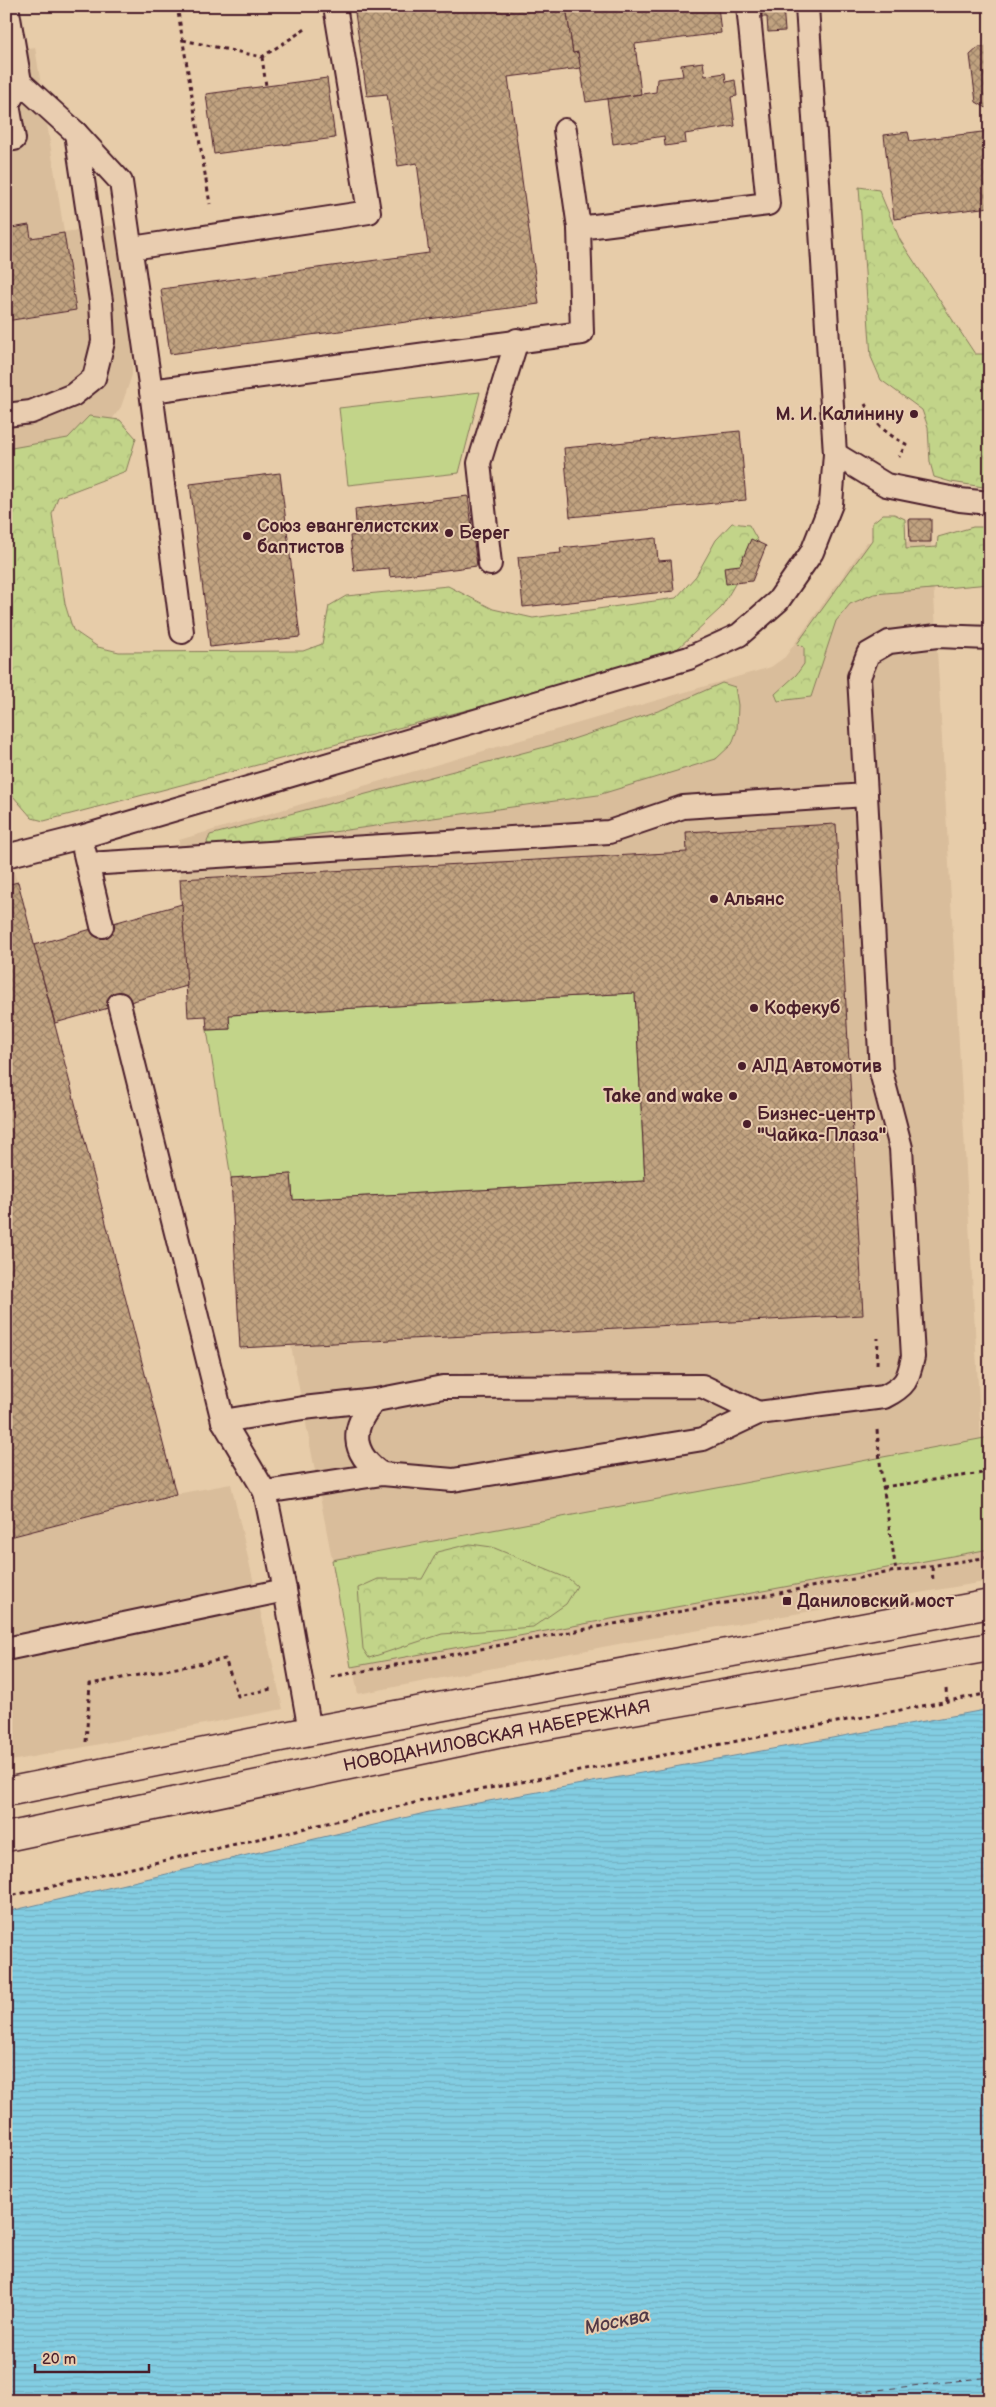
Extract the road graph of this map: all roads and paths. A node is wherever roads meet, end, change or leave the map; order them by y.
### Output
1 (7, 6) edge
2 (177, 6) edge
3 (748, 6) edge
4 (807, 6) edge
5 (335, 8) edge
6 (183, 40) junction
7 (262, 57) junction
8 (20, 82) junction
9 (266, 86) dead end
10 (565, 130) dead end
11 (76, 133) junction
12 (14, 139) dead end
13 (579, 228) junction
14 (215, 234) junction
15 (132, 248) junction
16 (517, 340) junction
17 (151, 391) junction
18 (6, 415) edge
19 (906, 444) dead end
20 (835, 454) junction
21 (899, 458) dead end
22 (990, 503) edge
23 (490, 564) dead end
24 (182, 632) dead end
25 (990, 638) edge
26 (866, 795) junction
27 (81, 836) junction
28 (6, 856) edge
29 (88, 864) junction
30 (102, 926) dead end
31 (119, 1004) dead end
32 (376, 1400) junction
33 (758, 1413) junction
34 (223, 1421) junction
35 (877, 1425) dead end
36 (990, 1472) edge
37 (382, 1474) junction
38 (883, 1487) junction
39 (265, 1492) junction
40 (990, 1557) edge
41 (896, 1571) junction
42 (285, 1590) junction
43 (990, 1604) edge
44 (990, 1647) edge
45 (6, 1649) edge
46 (302, 1683) junction
47 (990, 1693) edge
48 (310, 1731) junction
49 (77, 1745) dead end
50 (6, 1792) edge
51 (6, 1837) edge
52 (6, 1897) edge

1 - 8 lane
2 - 6 path
3 - 13 lane
4 - 20 lane
5 - 7 path
5 - 14 lane
6 - 7 path
6 - 14 path
7 - 9 path
8 - 11 lane
8 - 12 lane
10 - 13 lane
11 - 15 lane
11 - 18 lane
13 - 16 lane
14 - 15 lane
15 - 17 lane
16 - 17 lane
16 - 23 lane
17 - 24 lane
19 - 21 path
20 - 22 lane
20 - 27 lane
25 - 26 lane
26 - 29 lane
26 - 33 lane
27 - 28 lane
27 - 29 lane
29 - 30 lane
31 - 34 lane
32 - 33 lane
32 - 34 lane
32 - 37 lane
33 - 37 lane
34 - 39 lane
35 - 38 path
36 - 38 path
37 - 39 lane
38 - 41 path
39 - 42 lane
40 - 41 path
41 - 46 path
42 - 45 lane
42 - 46 lane
43 - 48 main road
44 - 51 main road, НОВОДАНИЛОВСКАЯ НАБЕРЕЖНАЯ
46 - 48 lane
46 - 49 path
47 - 52 path
48 - 50 main road

